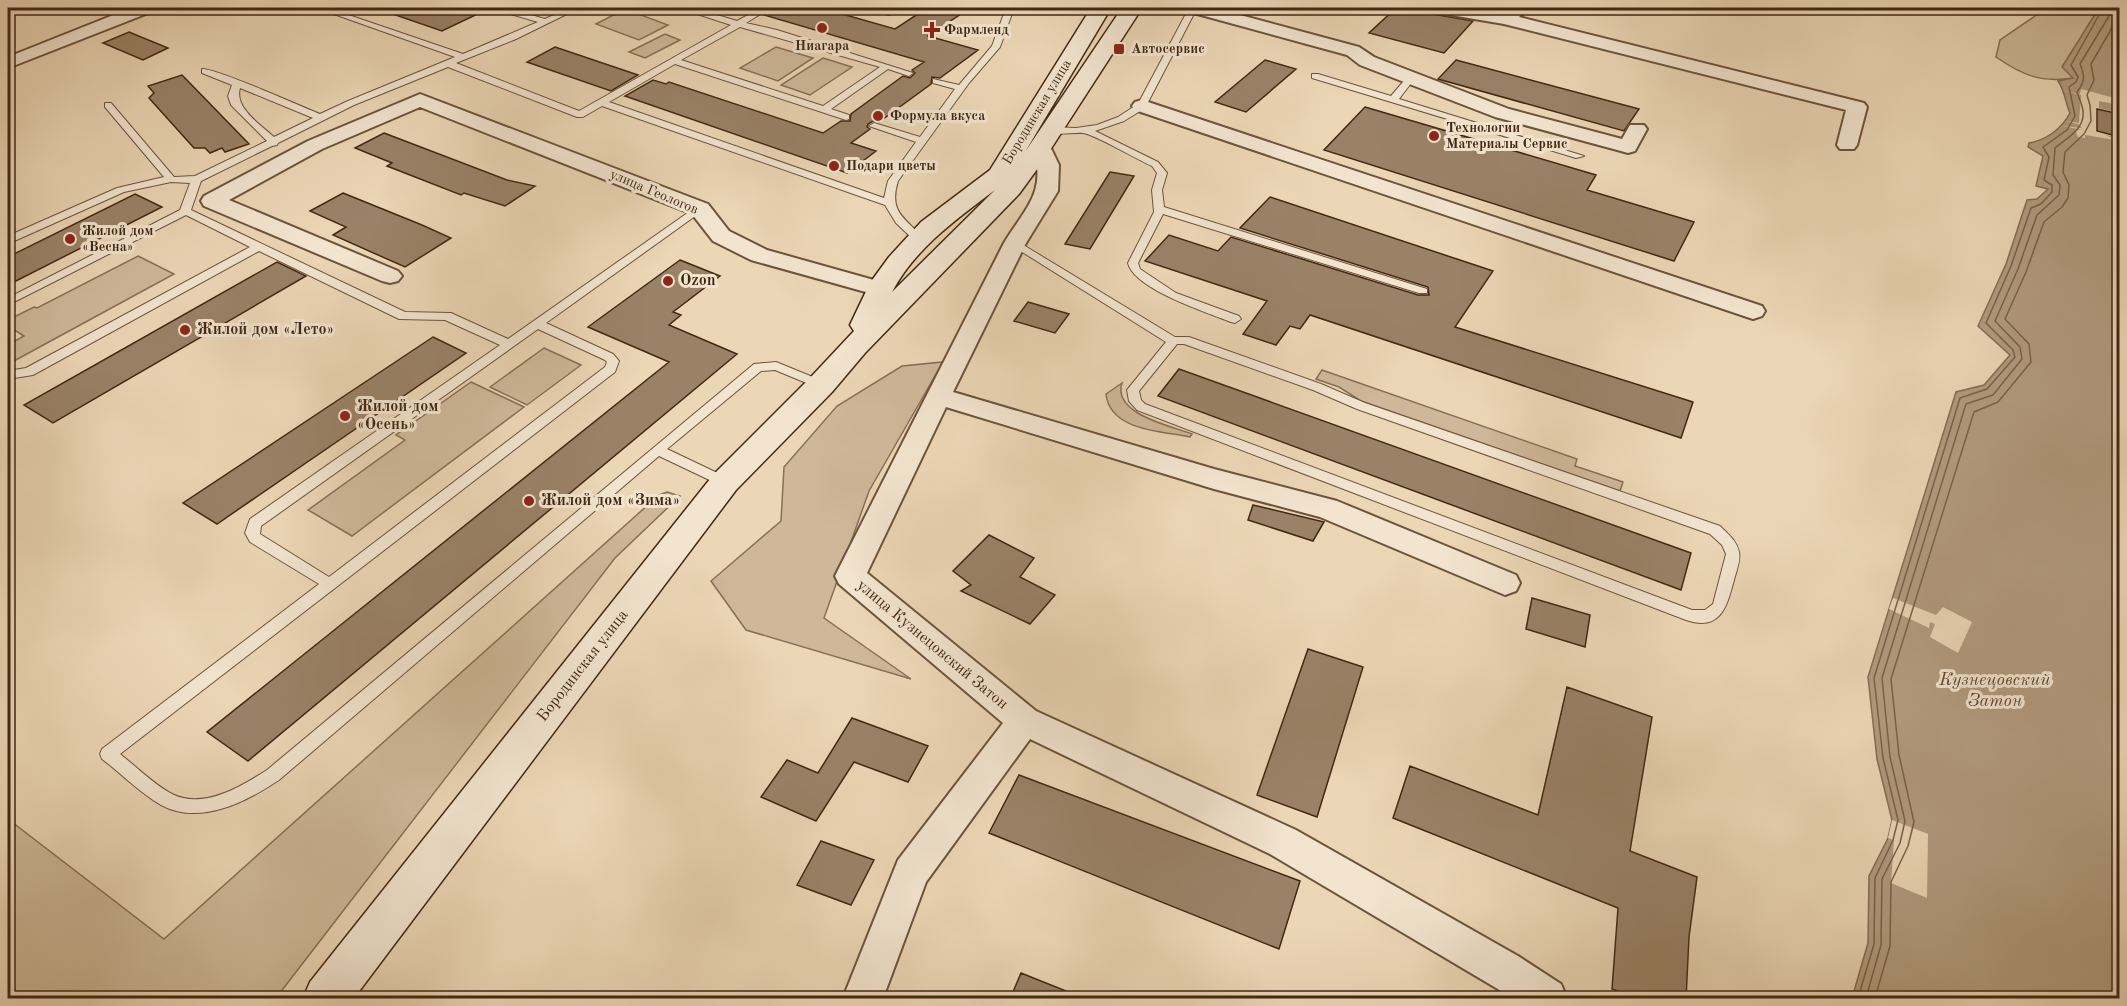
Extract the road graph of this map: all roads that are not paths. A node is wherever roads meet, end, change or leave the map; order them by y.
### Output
1 (145, 8) edge
2 (321, 8) edge
3 (500, 8) edge
4 (575, 8) edge
5 (688, 8) edge
6 (766, 8) edge
7 (869, 8) edge
8 (903, 8) edge
9 (1010, 8) edge
10 (1083, 8) edge
11 (1101, 8) edge
12 (1132, 8) edge
13 (1194, 8) edge
14 (1439, 8) edge
15 (546, 22) junction
16 (739, 23) junction
17 (462, 57) junction
18 (674, 61) junction
19 (8, 63) edge
20 (447, 63) junction
21 (887, 66) junction
22 (205, 71) dead end
23 (909, 73) dead end
24 (1315, 76) dead end
25 (1410, 78) junction
26 (936, 81) dead end
27 (237, 83) junction
28 (961, 88) junction
29 (1048, 91) junction
30 (1393, 100) junction
31 (602, 103) junction
32 (108, 105) dead end
33 (1142, 106) junction
34 (824, 110) junction
35 (846, 117) dead end
36 (321, 118) junction
37 (874, 126) dead end
38 (1637, 129) dead end
39 (1088, 131) junction
40 (1046, 138) junction
41 (922, 141) junction
42 (274, 142) junction
43 (1847, 145) dead end
44 (1579, 156) dead end
45 (171, 178) junction
46 (197, 179) junction
47 (889, 203) junction
48 (700, 209) junction
49 (1159, 209) junction
50 (186, 210) junction
51 (919, 239) junction
52 (8, 240) edge
53 (1015, 243) junction
54 (259, 246) junction
55 (390, 276) dead end
56 (880, 290) junction
57 (1423, 291) dead end
58 (8, 302) edge
59 (1753, 311) dead end
60 (1234, 319) dead end
61 (537, 324) junction
62 (1173, 340) junction
63 (508, 344) junction
64 (855, 346) junction
65 (8, 375) edge
66 (821, 385) junction
67 (938, 396) junction
68 (658, 450) junction
69 (725, 482) junction
70 (1505, 583) dead end
71 (330, 584) junction
72 (1024, 721) junction
73 (326, 999) edge
74 (863, 999) edge
75 (1547, 999) edge

1 - 19 street
2 - 17 lane
3 - 15 lane
4 - 15 lane
5 - 16 lane
6 - 16 lane
7 - 8 lane
9 - 28 lane
10 - 29 street
11 - 29 street, Бородинская улица
12 - 40 street, Бородинская улица
13 - 25 street
13 - 33 lane
14 - 43 street
15 - 17 lane
16 - 18 lane
16 - 21 lane
17 - 20 lane
18 - 31 lane
18 - 34 lane
20 - 31 lane
20 - 36 lane
21 - 23 lane
21 - 34 lane
22 - 27 lane
24 - 30 lane
25 - 30 lane
25 - 38 street
26 - 28 lane
27 - 36 lane
27 - 42 lane
28 - 41 lane
29 - 51 street, Бородинская улица
30 - 44 lane
31 - 47 lane
32 - 45 lane
33 - 39 lane
33 - 59 street
34 - 35 lane
36 - 42 lane
37 - 41 lane
39 - 40 lane
39 - 49 lane
40 - 53 street, улица Кузнецовский Затон
40 - 64 street, Бородинская улица
41 - 47 lane
42 - 46 lane
45 - 46 lane
45 - 52 lane
46 - 50 lane
47 - 51 lane
48 - 55 street, улица Геологов
48 - 56 street, улица Геологов
48 - 61 lane
49 - 57 lane
49 - 60 lane
50 - 54 lane
50 - 58 lane
51 - 56 street, Бородинская улица
53 - 62 lane
53 - 67 street, улица Кузнецовский Затон
54 - 63 lane
54 - 65 lane
56 - 64 street, Бородинская улица
61 - 63 lane
61 - 71 lane
62 - 62 lane
63 - 71 lane
64 - 66 street, Бородинская улица
66 - 68 lane
66 - 69 street, Бородинская улица
67 - 70 street
67 - 72 street, улица Кузнецовский Затон
68 - 69 lane
68 - 71 lane
69 - 73 street, Бородинская улица
72 - 74 street, улица Кузнецовский Затон
72 - 75 street

